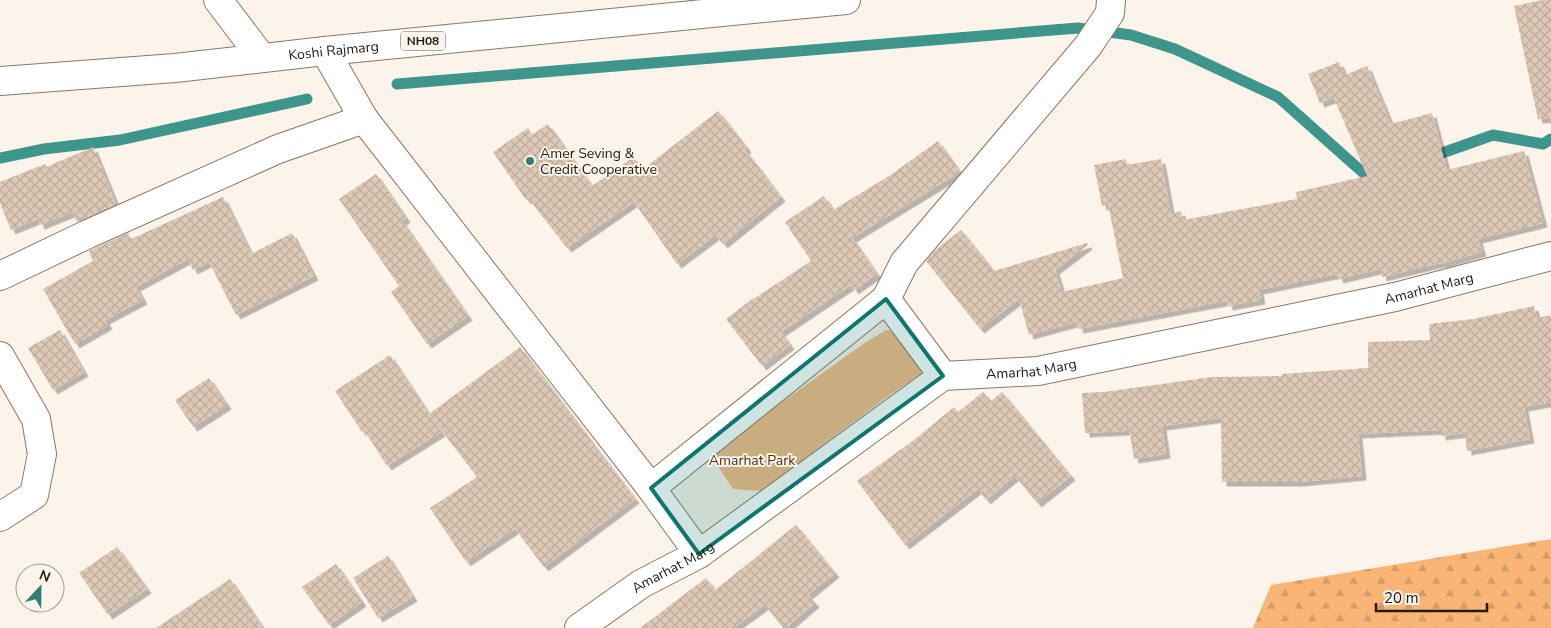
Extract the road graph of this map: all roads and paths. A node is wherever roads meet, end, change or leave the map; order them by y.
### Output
1 (218, 0) edge
2 (846, 0) edge
3 (1111, 6) edge
4 (325, 51) junction
5 (262, 58) junction
6 (0, 82) edge
7 (364, 119) junction
8 (1551, 256) edge
9 (0, 276) edge
10 (886, 299) junction
11 (0, 356) edge
12 (943, 376) junction
13 (650, 488) junction
14 (0, 517) edge
15 (699, 554) junction
16 (641, 584) junction
17 (579, 628) edge
18 (612, 628) edge

1 - 5 street
2 - 4 street, Koshi Rajmarg / NH08
3 - 10 street
4 - 5 street, Koshi Rajmarg / NH08
4 - 7 street
5 - 6 street, Koshi Rajmarg / NH08
7 - 9 street
7 - 13 street
8 - 12 street, Amarhat Marg
10 - 12 street
10 - 13 street
11 - 14 street
12 - 15 street, Amarhat Marg
13 - 15 street
15 - 16 street, Amarhat Marg
16 - 17 street, Amarhat Marg
16 - 18 street

